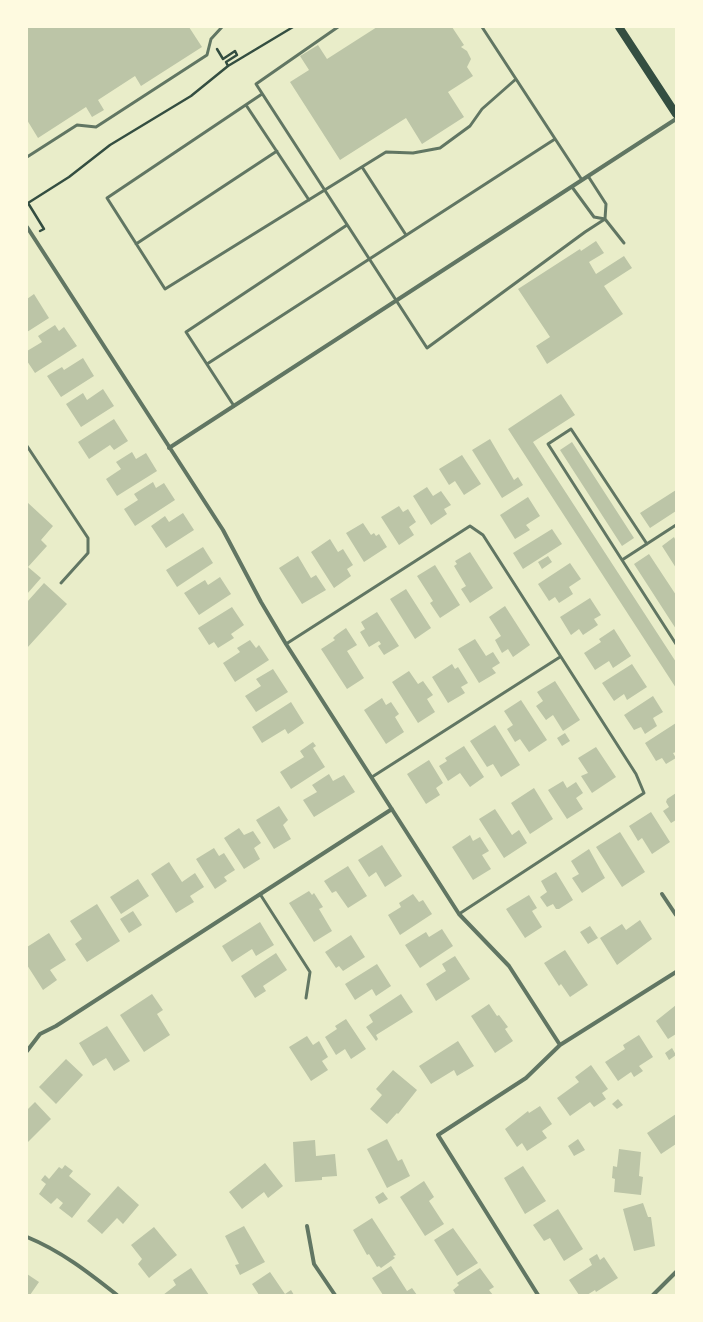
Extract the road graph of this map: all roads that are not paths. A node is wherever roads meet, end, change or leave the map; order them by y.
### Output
1 (222, 27) edge
2 (338, 27) edge
3 (482, 27) edge
4 (619, 27) edge
5 (516, 79) junction
6 (262, 94) junction
7 (246, 105) junction
8 (676, 114) edge
9 (676, 119) edge
10 (555, 139) junction
11 (277, 151) junction
12 (27, 157) edge
13 (362, 167) junction
14 (588, 176) junction
15 (582, 180) junction
16 (572, 187) junction
17 (325, 190) junction
18 (309, 200) junction
19 (605, 219) junction
20 (347, 225) junction
21 (27, 228) edge
22 (406, 235) junction
23 (624, 243) dead end
24 (136, 244) junction
25 (370, 259) junction
26 (396, 300) junction
27 (207, 364) junction
28 (234, 406) junction
29 (27, 446) edge
30 (169, 448) junction
31 (676, 525) edge
32 (647, 544) junction
33 (622, 560) junction
34 (61, 584) dead end
35 (286, 644) junction
36 (676, 644) edge
37 (560, 657) junction
38 (372, 777) junction
39 (392, 809) junction
40 (260, 894) junction
41 (662, 894) dead end
42 (459, 914) junction
43 (676, 915) edge
44 (676, 972) edge
45 (306, 998) dead end
46 (560, 1045) junction
47 (27, 1051) edge
48 (307, 1226) dead end
49 (27, 1237) edge
50 (676, 1272) edge
51 (117, 1295) edge
52 (334, 1295) edge
53 (538, 1295) edge
54 (653, 1295) edge

1 - 12 lane
2 - 6 lane
3 - 5 lane
4 - 8 main road
5 - 10 lane
5 - 13 lane
6 - 7 lane
6 - 17 lane
7 - 11 lane
7 - 24 lane
9 - 14 street
10 - 15 lane
10 - 22 lane
11 - 18 lane
11 - 24 lane
13 - 17 lane
13 - 22 lane
14 - 15 street
14 - 19 lane
15 - 16 street
16 - 19 lane
16 - 26 street
17 - 18 lane
17 - 20 lane
18 - 24 lane
19 - 23 lane
19 - 26 lane
20 - 25 lane
20 - 27 lane
21 - 30 street
22 - 25 lane
25 - 26 lane
25 - 27 lane
26 - 28 street
27 - 28 lane
28 - 30 street
29 - 34 lane
30 - 35 street
31 - 32 lane
32 - 33 lane
32 - 33 lane
33 - 36 lane
35 - 37 lane
35 - 38 street
37 - 38 lane
37 - 42 lane
38 - 39 street
39 - 40 street
39 - 42 street
40 - 45 lane
40 - 47 street
41 - 43 street
42 - 46 street
44 - 46 street
46 - 53 street
48 - 52 street
49 - 51 street
50 - 54 street

